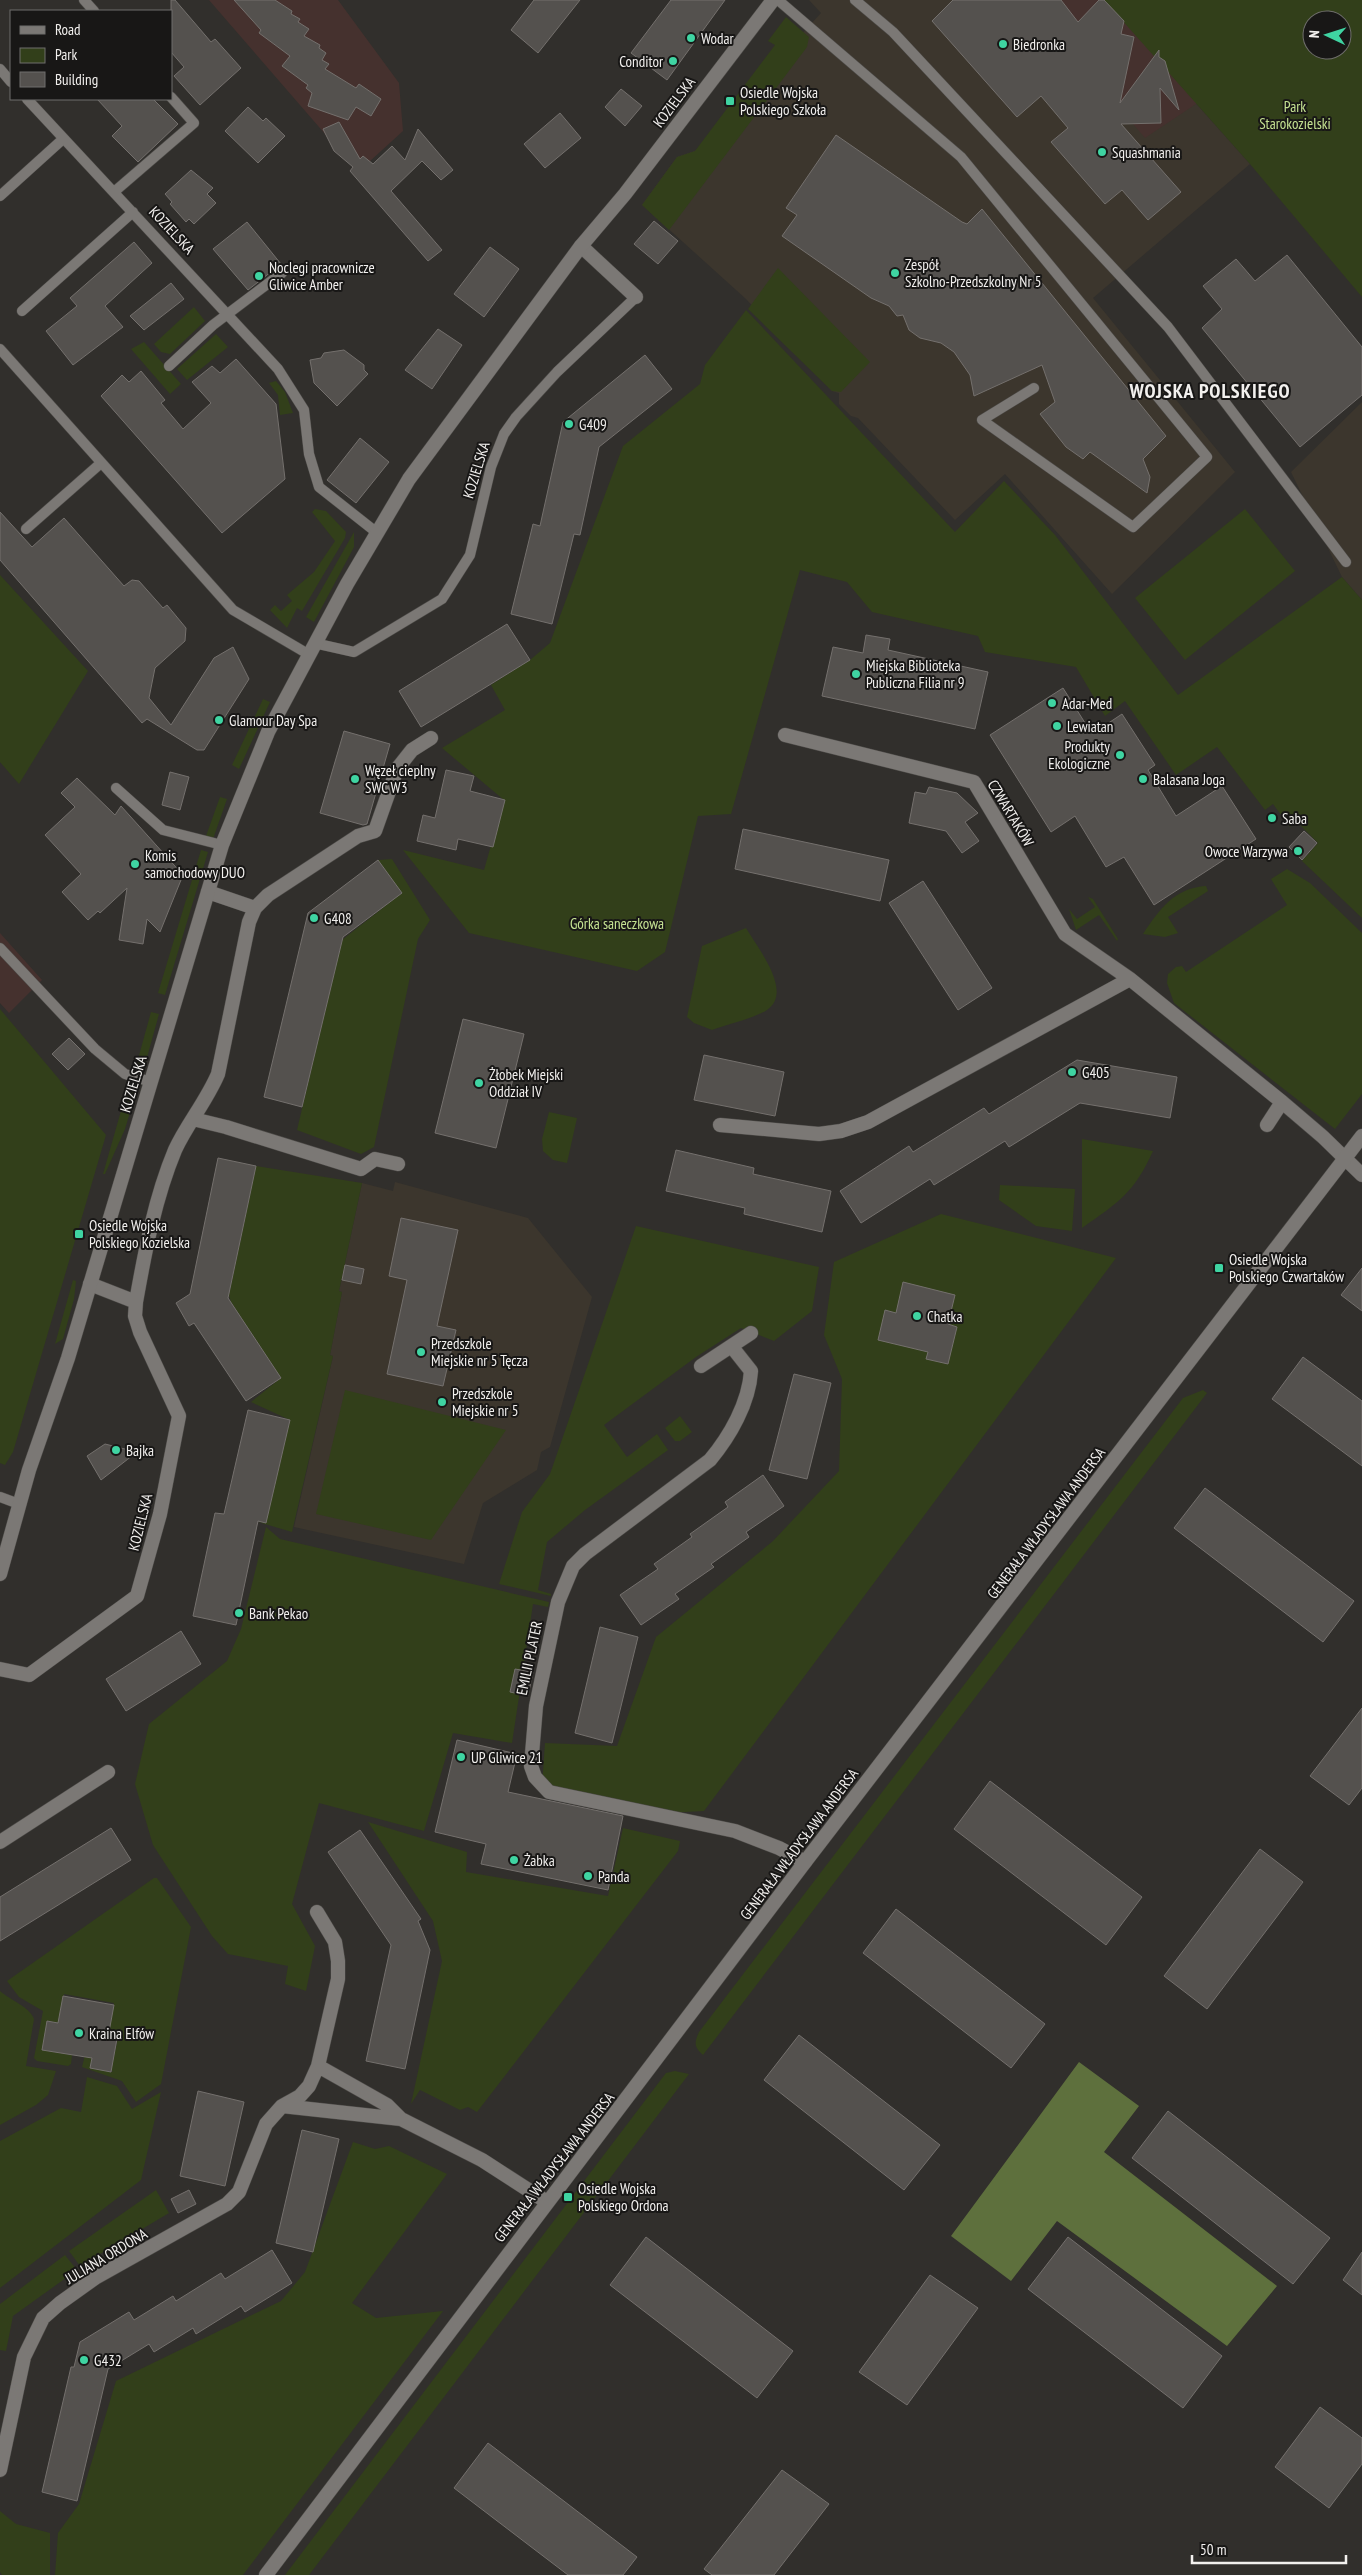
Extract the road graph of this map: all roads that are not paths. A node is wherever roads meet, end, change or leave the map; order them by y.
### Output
1 (84, 0) edge
2 (772, 0) edge
3 (778, 0) edge
4 (855, 0) edge
5 (93, 10) edge
6 (0, 69) edge
7 (10, 81) edge
8 (172, 98) edge
9 (28, 100) edge
10 (63, 139) junction
11 (114, 192) junction
12 (0, 196) edge
13 (133, 212) junction
14 (581, 246) junction
15 (282, 272) dead end
16 (636, 297) joint
17 (22, 311) dead end
18 (229, 315) junction
19 (0, 349) edge
20 (169, 366) dead end
21 (1034, 388) dead end
22 (101, 463) junction
23 (26, 529) dead end
24 (376, 532) junction
25 (1346, 562) dead end
26 (311, 648) junction
27 (785, 735) dead end
28 (431, 738) dead end
29 (116, 788) dead end
30 (222, 845) junction
31 (208, 892) junction
32 (255, 908) junction
33 (0, 948) edge
34 (1130, 980) junction
35 (150, 1082) junction
36 (1282, 1102) junction
37 (193, 1119) junction
38 (720, 1125) dead end
39 (1266, 1125) dead end
40 (1362, 1136) edge
41 (1346, 1158) junction
42 (398, 1164) dead end
43 (1362, 1175) edge
44 (90, 1284) junction
45 (136, 1302) junction
46 (751, 1333) dead end
47 (732, 1347) junction
48 (701, 1366) dead end
49 (0, 1497) edge
50 (19, 1504) junction
51 (0, 1574) edge
52 (0, 1669) edge
53 (108, 1772) dead end
54 (0, 1842) edge
55 (805, 1862) junction
56 (317, 1912) dead end
57 (318, 2066) junction
58 (282, 2106) junction
59 (401, 2119) junction
60 (547, 2202) junction
61 (0, 2470) edge
62 (266, 2575) edge

1 - 5 lane
2 - 14 street, KOZIELSKA
3 - 21 lane
4 - 25 lane
6 - 7 lane
8 - 11 lane
9 - 10 lane, KOZIELSKA
10 - 11 lane, KOZIELSKA
10 - 12 lane
11 - 13 lane, KOZIELSKA
13 - 17 lane
13 - 18 lane, KOZIELSKA
14 - 16 street, KOZIELSKA
14 - 24 street, KOZIELSKA
15 - 18 lane
16 - 26 lane, KOZIELSKA
18 - 20 lane
18 - 24 lane, KOZIELSKA
19 - 22 lane
22 - 23 lane
22 - 26 lane
24 - 26 street, KOZIELSKA
26 - 30 street, KOZIELSKA
27 - 34 street, CZWARTAKÓW
28 - 32 street, KOZIELSKA
29 - 30 lane
30 - 31 street, KOZIELSKA
31 - 32 street
31 - 35 street, KOZIELSKA
32 - 37 street, KOZIELSKA
33 - 35 lane
34 - 36 street, CZWARTAKÓW
34 - 38 street
35 - 44 street, KOZIELSKA
36 - 39 street
36 - 41 street, CZWARTAKÓW
37 - 42 street
37 - 45 street, KOZIELSKA
40 - 41 street, GENERAŁA WŁADYSŁAWA ANDERSA
41 - 43 street, CZWARTAKÓW
41 - 55 street, GENERAŁA WŁADYSŁAWA ANDERSA
44 - 45 street
44 - 50 street, KOZIELSKA
45 - 52 street, KOZIELSKA
46 - 47 street
47 - 48 street
47 - 55 street, EMILII PLATER
49 - 50 lane
50 - 51 street, KOZIELSKA
53 - 54 street
55 - 60 street, GENERAŁA WŁADYSŁAWA ANDERSA
56 - 57 street, JULIANA ORDONA
57 - 58 street, JULIANA ORDONA
57 - 59 street
58 - 59 street
58 - 61 street, JULIANA ORDONA
59 - 60 street
60 - 62 street, GENERAŁA WŁADYSŁAWA ANDERSA

